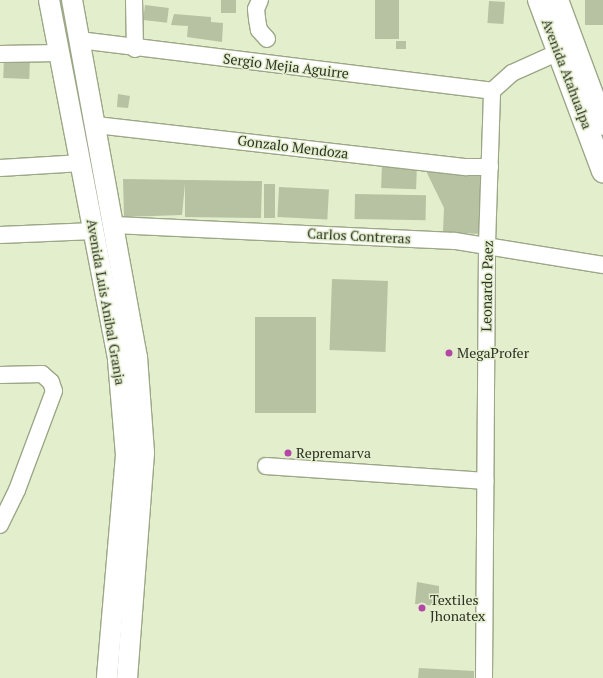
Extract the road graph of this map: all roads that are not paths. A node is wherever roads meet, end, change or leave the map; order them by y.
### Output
1 (49, 0) edge
2 (72, 0) edge
3 (134, 0) edge
4 (260, 0) edge
5 (539, 0) edge
6 (557, 0) edge
7 (267, 39) dead end
8 (79, 40) junction
9 (135, 49) junction
10 (559, 52) junction
11 (60, 53) junction
12 (0, 54) edge
13 (492, 91) junction
14 (603, 124) edge
15 (96, 125) junction
16 (82, 163) junction
17 (490, 167) junction
18 (0, 168) edge
19 (603, 171) edge
20 (114, 225) junction
21 (94, 231) junction
22 (0, 236) edge
23 (487, 244) junction
24 (603, 265) edge
25 (0, 375) edge
26 (266, 466) dead end
27 (485, 481) junction
28 (0, 525) edge
29 (108, 678) edge
30 (127, 678) edge
31 (484, 678) edge

1 - 11 main road, Avenida Luis Anibal Granja
2 - 8 main road, Avenida Luis Anibal Granja
3 - 9 street
4 - 7 street
5 - 10 highway, Avenida Atahualpa
6 - 14 highway, Avenida Atahualpa
8 - 9 street, Sergio Mejia Aguirre
8 - 15 main road, Avenida Luis Anibal Granja
9 - 13 street, Sergio Mejia Aguirre
10 - 13 street
10 - 19 highway, Avenida Atahualpa
11 - 12 street
11 - 16 main road, Avenida Luis Anibal Granja
13 - 17 street, Leonardo Paez
15 - 17 street, Gonzalo Mendoza
15 - 20 main road, Avenida Luis Anibal Granja
16 - 18 street
16 - 21 main road, Avenida Luis Anibal Granja
17 - 23 street, Leonardo Paez
20 - 23 street, Carlos Contreras
20 - 30 main road, Avenida Luis Anibal Granja
21 - 22 street
21 - 29 main road, Avenida Luis Anibal Granja
23 - 24 street, Carlos Contreras
23 - 27 street, Leonardo Paez
25 - 28 street
26 - 27 street
27 - 31 street, Leonardo Paez

